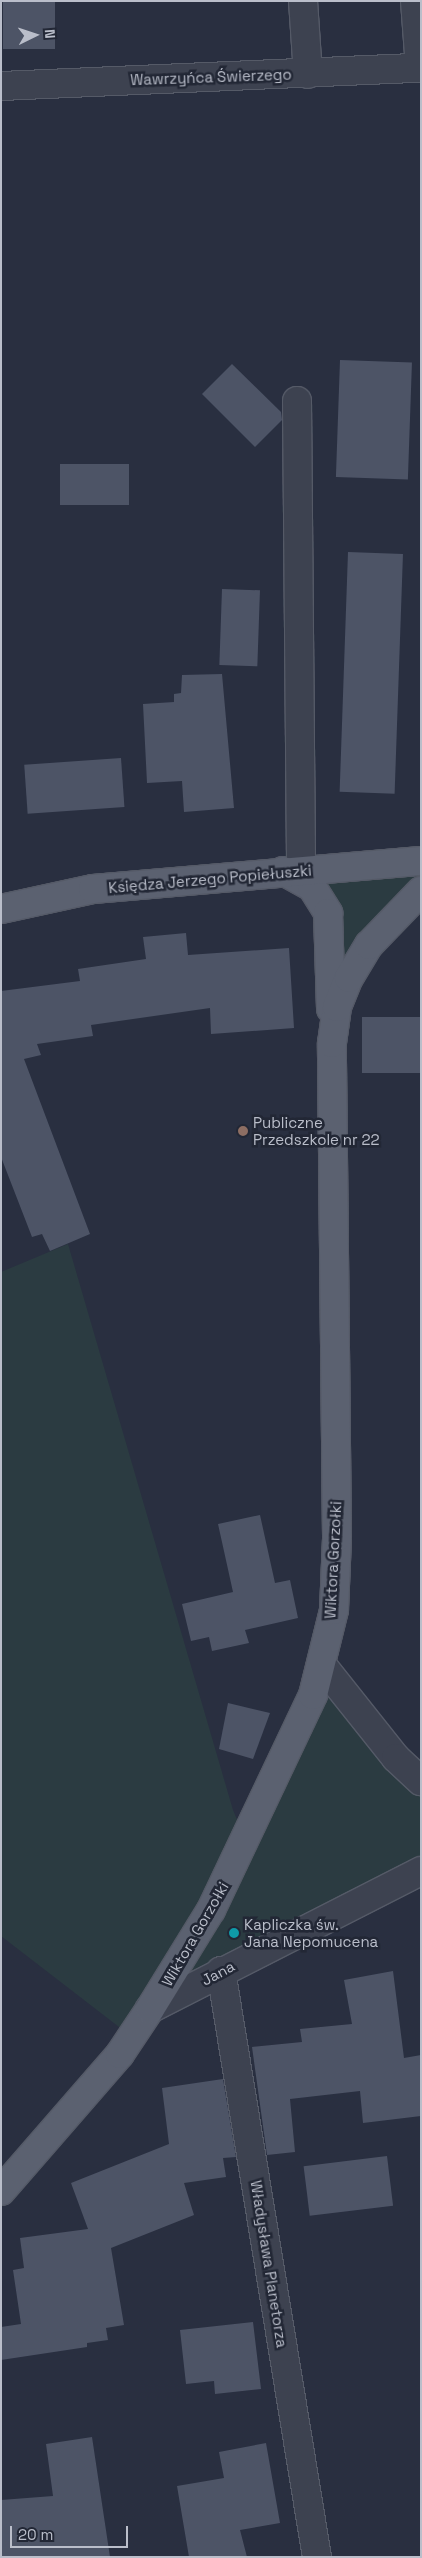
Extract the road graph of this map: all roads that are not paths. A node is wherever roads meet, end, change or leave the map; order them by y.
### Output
1 (303, 1) edge
2 (415, 1) edge
3 (420, 68) edge
4 (308, 74) junction
5 (1, 86) edge
6 (297, 401) dead end
7 (421, 862) edge
8 (292, 870) junction
9 (421, 891) edge
10 (1, 909) edge
11 (332, 1043) junction
12 (322, 1665) junction
13 (421, 1782) edge
14 (421, 1872) edge
15 (221, 1971) junction
16 (150, 2009) junction
17 (1, 2191) edge
18 (317, 2557) edge

1 - 4 street
2 - 3 street
3 - 4 street, Wawrzyńca Świerzego
4 - 5 street, Wawrzyńca Świerzego
6 - 8 street
7 - 8 main road, Księdza Jerzego Popiełuszki
8 - 10 main road, Księdza Jerzego Popiełuszki
8 - 11 main road
9 - 11 main road, Wiktora Gorzołki
11 - 12 main road, Wiktora Gorzołki
12 - 13 street
12 - 16 main road, Wiktora Gorzołki
14 - 15 street, Jana
15 - 16 street, Jana
15 - 18 street, Władysława Planetorza
16 - 17 main road, Wiktora Gorzołki

